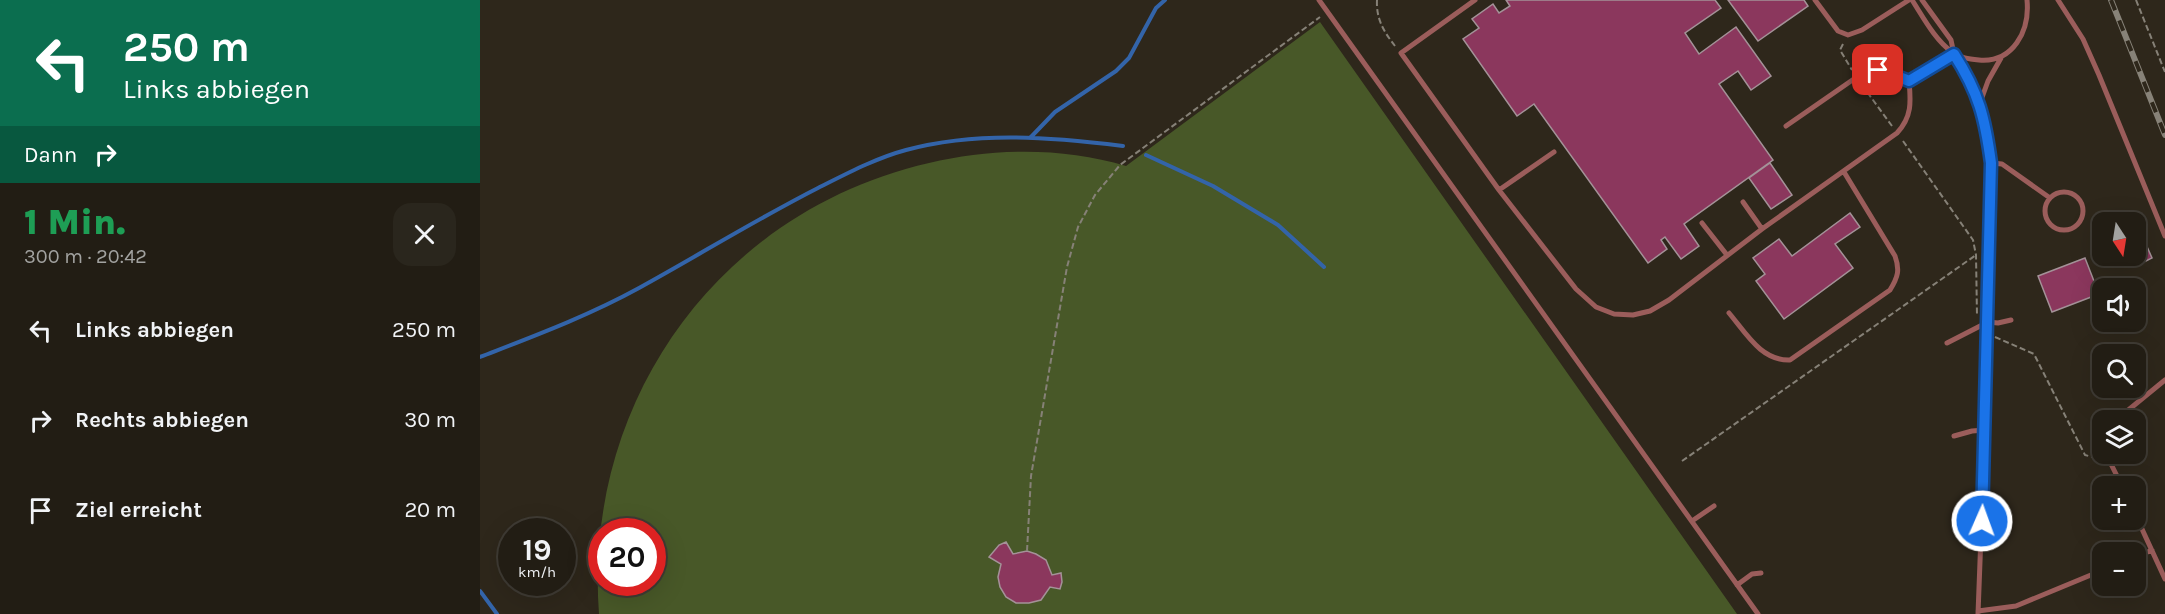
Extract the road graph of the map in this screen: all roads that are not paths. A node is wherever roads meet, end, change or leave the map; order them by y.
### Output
1 (1319, 0) edge
2 (1475, 0) edge
3 (1815, 0) edge
4 (1910, 0) edge
5 (1922, 0) edge
6 (2027, 0) edge
7 (2058, 0) edge
8 (1954, 54) junction
9 (2001, 58) junction
10 (1909, 81) junction
11 (1980, 104) junction
12 (1786, 126) dead end
13 (1554, 152) dead end
14 (1991, 163) junction
15 (1844, 172) junction
16 (1499, 190) junction
17 (2050, 198) junction
18 (1743, 202) dead end
19 (1702, 223) dead end
20 (1762, 229) junction
21 (2165, 236) edge
22 (1727, 255) junction
23 (1729, 313) dead end
24 (2011, 320) dead end
25 (1988, 322) junction
26 (1947, 343) dead end
27 (2165, 380) edge
28 (2128, 410) edge
29 (1985, 430) junction
30 (1954, 436) dead end
31 (1714, 506) dead end
32 (1692, 521) junction
33 (2143, 530) edge
34 (2152, 550) junction
35 (2146, 553) edge
36 (1761, 573) dead end
37 (2092, 575) edge
38 (2165, 579) edge
39 (1737, 585) junction
40 (1978, 613) edge
41 (1758, 614) edge

1 - 32 lane
2 - 16 lane
3 - 4 lane
4 - 8 lane
5 - 8 lane
6 - 9 lane
7 - 21 lane
8 - 9 lane
8 - 10 lane
8 - 11 lane
9 - 11 lane
10 - 12 lane
10 - 15 lane
11 - 14 lane
13 - 16 lane
14 - 17 lane
14 - 25 lane
15 - 20 lane
15 - 23 lane
16 - 22 lane
17 - 17 lane
18 - 20 lane
19 - 22 lane
20 - 22 lane
24 - 25 lane
25 - 26 lane
25 - 29 lane
27 - 28 lane
29 - 30 lane
29 - 40 lane
31 - 32 lane
32 - 39 lane
33 - 34 lane
34 - 35 lane
34 - 38 lane
36 - 39 lane
37 - 40 lane
39 - 41 lane

